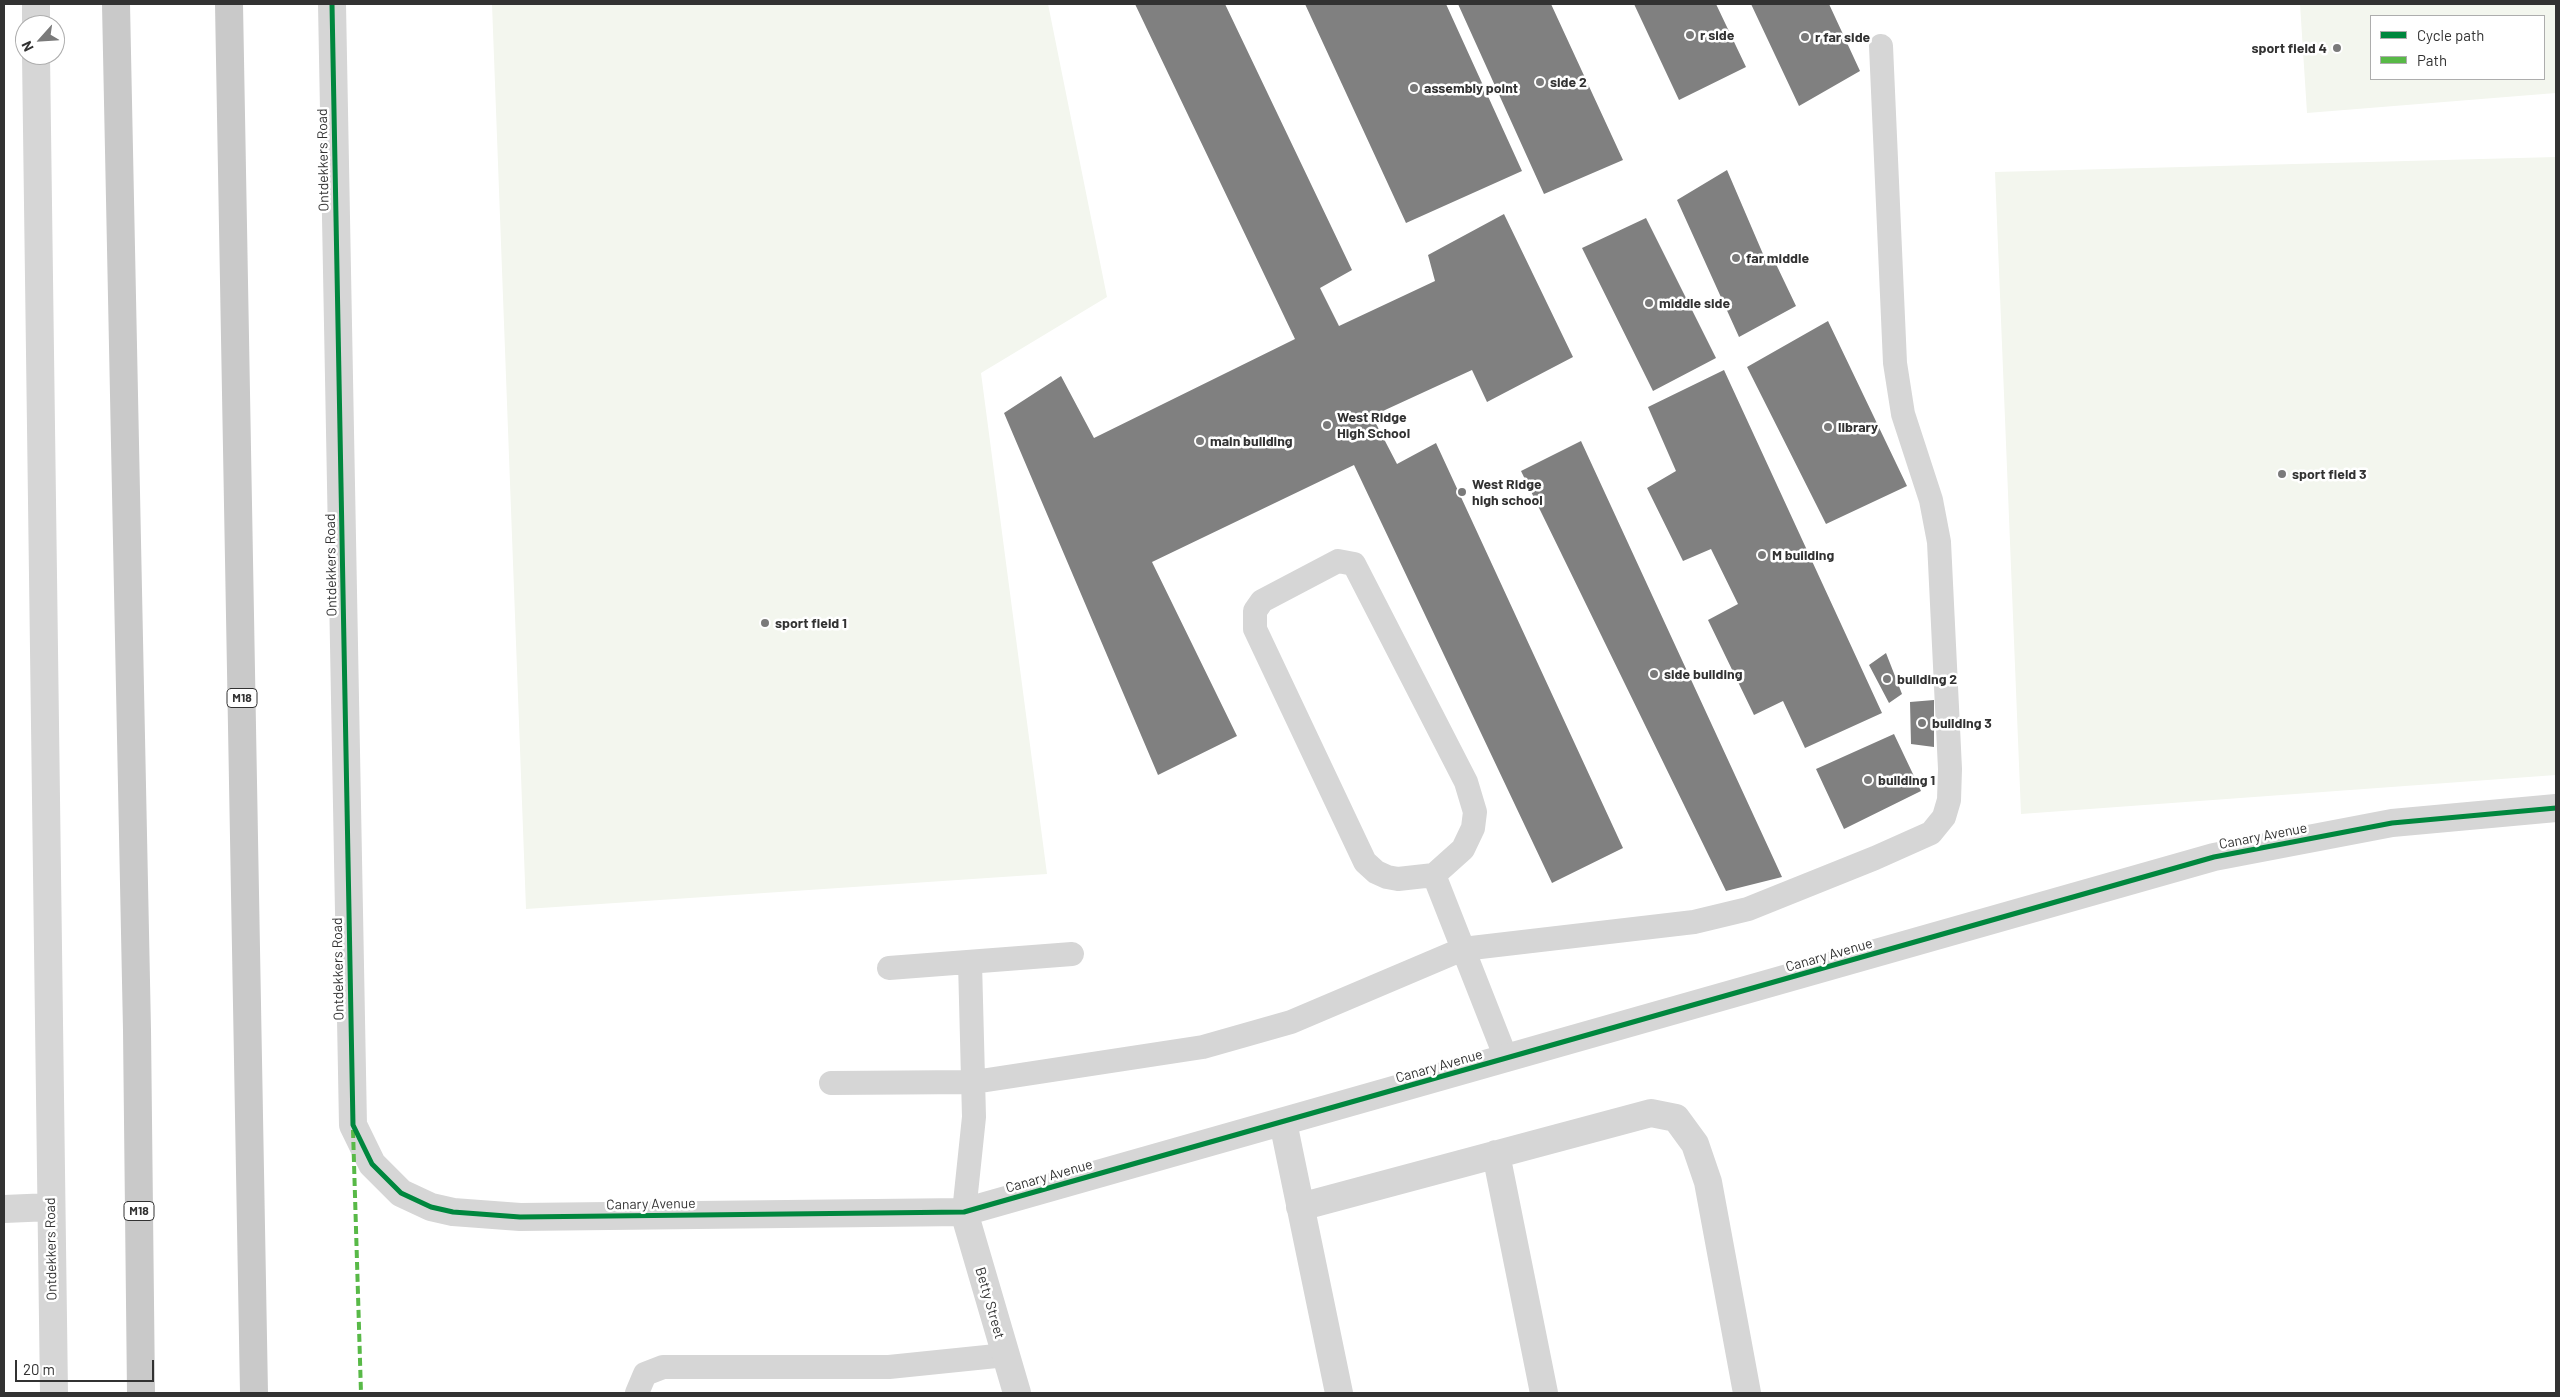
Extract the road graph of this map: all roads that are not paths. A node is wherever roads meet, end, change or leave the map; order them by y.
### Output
1 (116, 4) edge
2 (229, 4) edge
3 (332, 4) edge
4 (1882, 46) dead end
5 (36, 65) edge
6 (2556, 808) edge
7 (1434, 875) junction
8 (1463, 949) junction
9 (1072, 954) dead end
10 (970, 962) junction
11 (889, 968) dead end
12 (1506, 1058) junction
13 (974, 1082) junction
14 (831, 1083) dead end
15 (1283, 1122) junction
16 (352, 1125) joint
17 (1496, 1154) junction
18 (51, 1207) junction
19 (1300, 1207) junction
20 (4, 1209) edge
21 (964, 1212) junction
22 (1006, 1355) junction
23 (54, 1393) edge
24 (141, 1393) edge
25 (254, 1393) edge
26 (637, 1393) edge
27 (1017, 1393) edge
28 (1339, 1393) edge
29 (1544, 1393) edge
30 (1748, 1393) edge

1 - 24 main road, M18
2 - 25 main road, M18
3 - 16 street, Ontdekkers Road
4 - 8 lane
5 - 18 street, Ontdekkers Road
6 - 12 street, Canary Avenue
7 - 7 lane
7 - 8 lane
8 - 12 lane
8 - 13 lane
9 - 10 lane
10 - 11 lane
10 - 13 lane
12 - 15 street, Canary Avenue
13 - 14 lane
13 - 21 lane
15 - 19 street
15 - 21 street, Canary Avenue
16 - 21 street, Canary Avenue
17 - 19 street
17 - 29 street
17 - 30 street
18 - 20 street
18 - 23 street, Ontdekkers Road
19 - 28 street
21 - 22 street, Betty Street
22 - 26 lane
22 - 27 street, Betty Street

